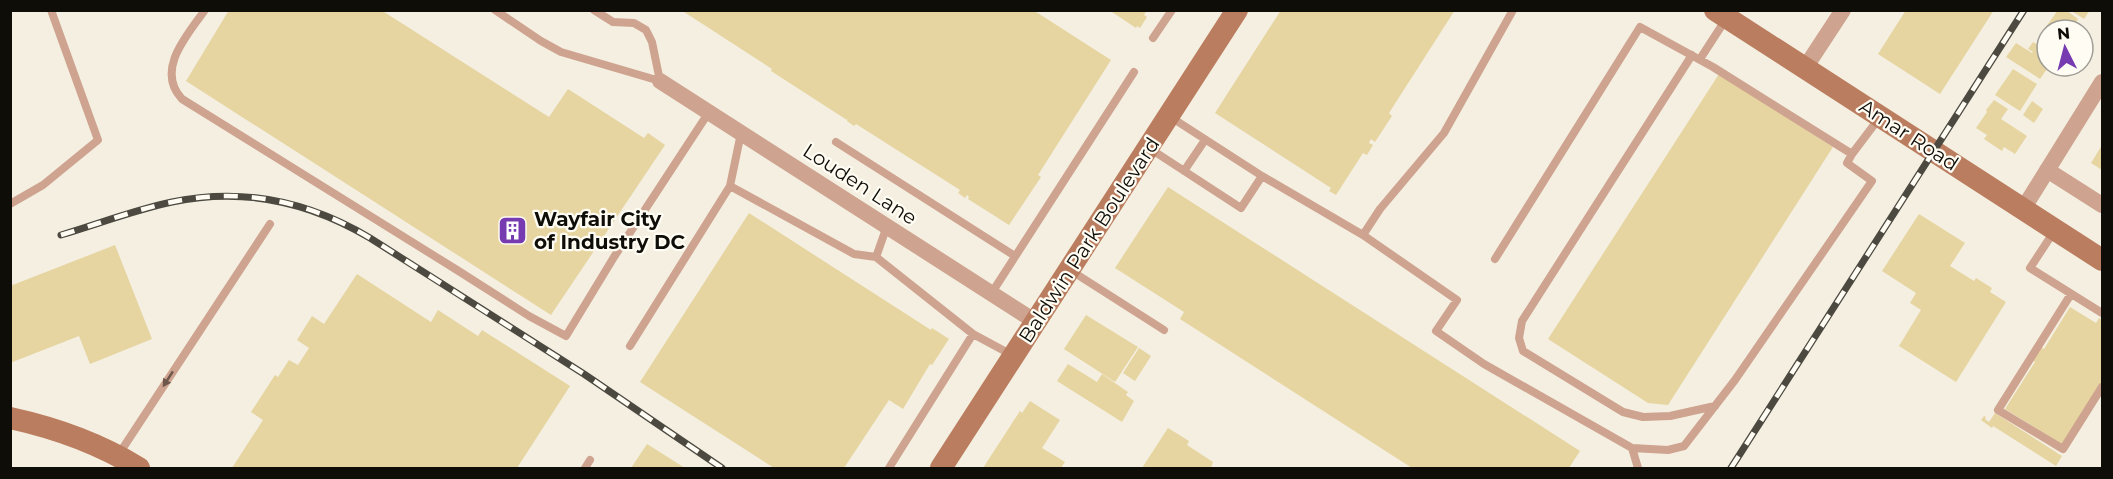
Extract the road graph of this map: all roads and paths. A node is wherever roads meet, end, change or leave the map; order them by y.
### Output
1 (51, 10) edge
2 (205, 10) edge
3 (495, 10) edge
4 (594, 10) edge
5 (1172, 10) edge
6 (1237, 10) edge
7 (1513, 10) edge
8 (1843, 10) edge
9 (1724, 13) edge
10 (1154, 38) dead end
11 (1696, 57) junction
12 (1805, 68) junction
13 (1134, 72) dead end
14 (660, 81) junction
15 (2103, 82) edge
16 (709, 112) junction
17 (1169, 116) junction
18 (1880, 117) junction
19 (741, 133) junction
20 (1204, 140) junction
21 (836, 142) dead end
22 (1148, 148) junction
23 (1852, 154) junction
24 (2047, 170) junction
25 (1184, 171) junction
26 (1262, 176) junction
27 (730, 186) junction
28 (10, 204) edge
29 (2103, 205) edge
30 (2023, 209) junction
31 (270, 224) dead end
32 (887, 226) junction
33 (2056, 230) junction
34 (1363, 235) junction
35 (1015, 256) junction
36 (876, 257) junction
37 (1495, 259) dead end
38 (2103, 260) edge
39 (1070, 269) junction
40 (991, 294) junction
41 (2071, 294) junction
42 (2103, 313) edge
43 (1036, 322) junction
44 (1164, 330) dead end
45 (973, 334) junction
46 (630, 346) dead end
47 (1014, 356) junction
48 (2103, 387) edge
49 (1715, 406) junction
50 (10, 418) edge
51 (1632, 448) junction
52 (118, 456) junction
53 (590, 460) dead end
54 (139, 468) edge
55 (585, 468) edge
56 (889, 468) edge
57 (941, 468) edge
58 (1638, 468) edge

1 - 28 lane
2 - 16 lane
3 - 14 lane
4 - 14 lane
5 - 10 lane
6 - 17 main road, Baldwin Park Boulevard
7 - 34 lane
8 - 12 street
9 - 11 lane
9 - 12 main road, Amar Road
11 - 23 lane
11 - 37 lane
11 - 49 lane
12 - 18 main road, Amar Road
13 - 35 lane
14 - 16 street, Louden Lane
15 - 24 street
16 - 19 street, Louden Lane
17 - 20 lane
17 - 22 main road, Baldwin Park Boulevard
18 - 23 lane
18 - 30 main road, Amar Road
19 - 27 lane
19 - 32 street, Louden Lane
20 - 25 lane
20 - 26 lane
21 - 35 lane
22 - 25 lane
22 - 39 main road, Baldwin Park Boulevard
23 - 49 lane
24 - 29 street
24 - 30 street
25 - 26 lane
26 - 34 lane
27 - 36 lane
27 - 46 lane
30 - 33 main road, Amar Road
31 -> 52 lane
32 - 36 lane
32 - 40 street, Louden Lane
33 - 38 main road, Amar Road
33 - 41 lane
34 - 51 lane
35 - 40 lane
36 - 45 lane
39 - 43 main road, Baldwin Park Boulevard
39 - 44 lane
40 - 43 street, Louden Lane
41 - 42 lane
41 - 48 lane
43 - 47 main road, Baldwin Park Boulevard
45 - 47 lane
45 - 56 lane
47 - 57 main road, Baldwin Park Boulevard
49 - 51 lane
50 - 52 main road
51 - 58 lane
52 - 54 main road
53 - 55 lane

